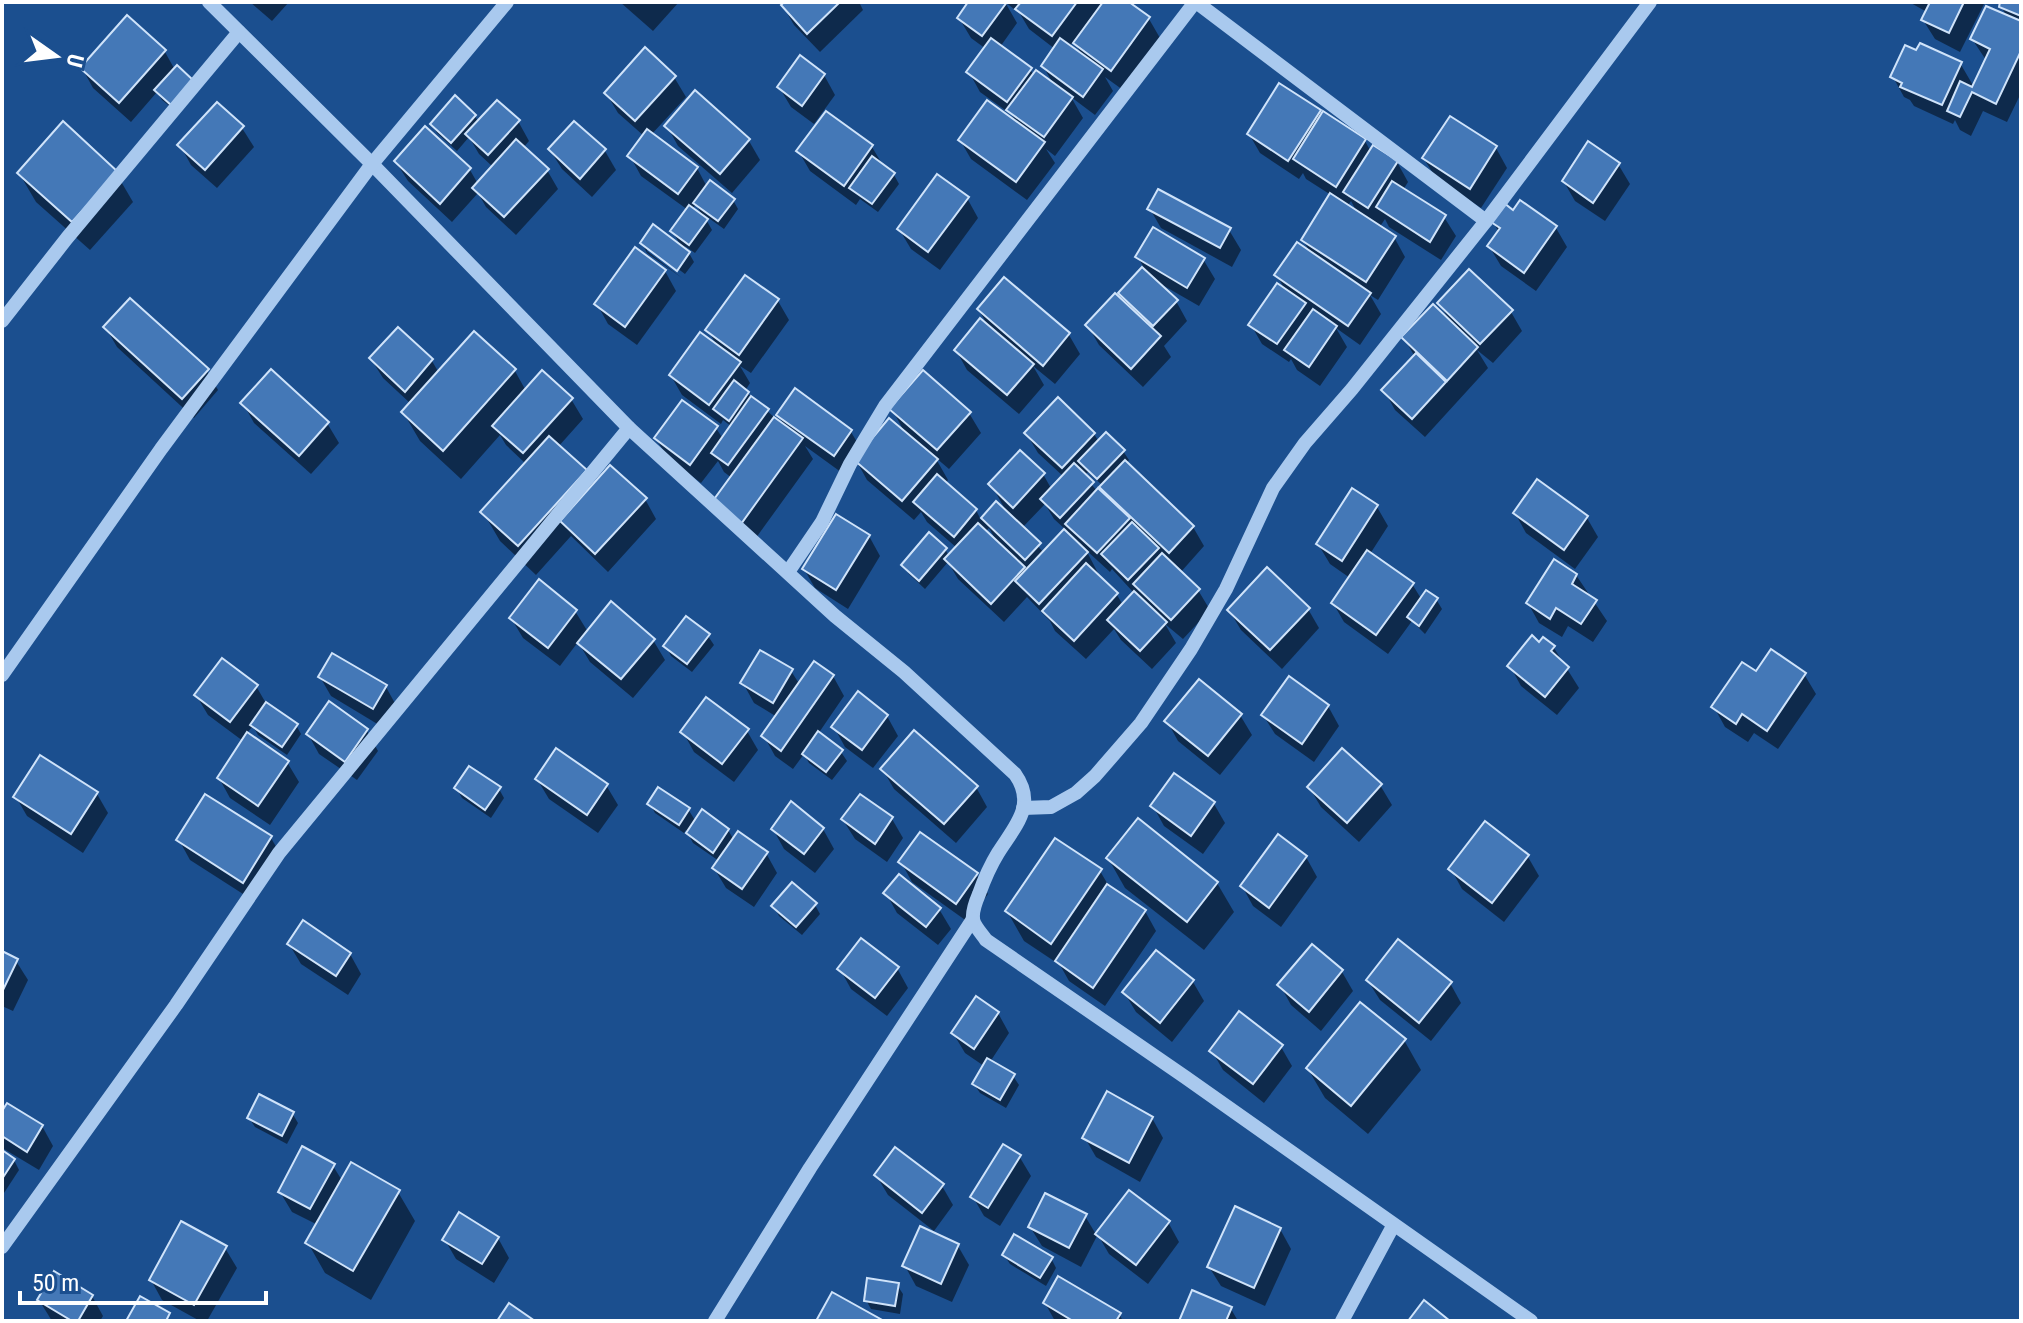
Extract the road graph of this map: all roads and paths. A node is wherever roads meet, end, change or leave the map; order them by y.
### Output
1 (209, 2) edge
2 (507, 2) edge
3 (1195, 2) edge
4 (1650, 2) edge
5 (239, 32) junction
6 (372, 164) junction
7 (1486, 221) junction
8 (2, 321) edge
9 (629, 428) junction
10 (788, 572) junction
11 (2, 675) edge
12 (1023, 808) junction
13 (973, 919) junction
14 (1393, 1226) junction
15 (2, 1247) edge
16 (715, 1321) edge
17 (1342, 1321) edge
18 (1531, 1321) edge

1 - 5 street
2 - 6 street
3 - 7 street
3 - 10 street
4 - 7 street
5 - 6 street
5 - 8 street
6 - 9 street
6 - 11 street
7 - 12 street
9 - 10 street
9 - 15 street
10 - 12 street
12 - 13 street
13 - 14 street
13 - 16 street
14 - 17 street
14 - 18 street

